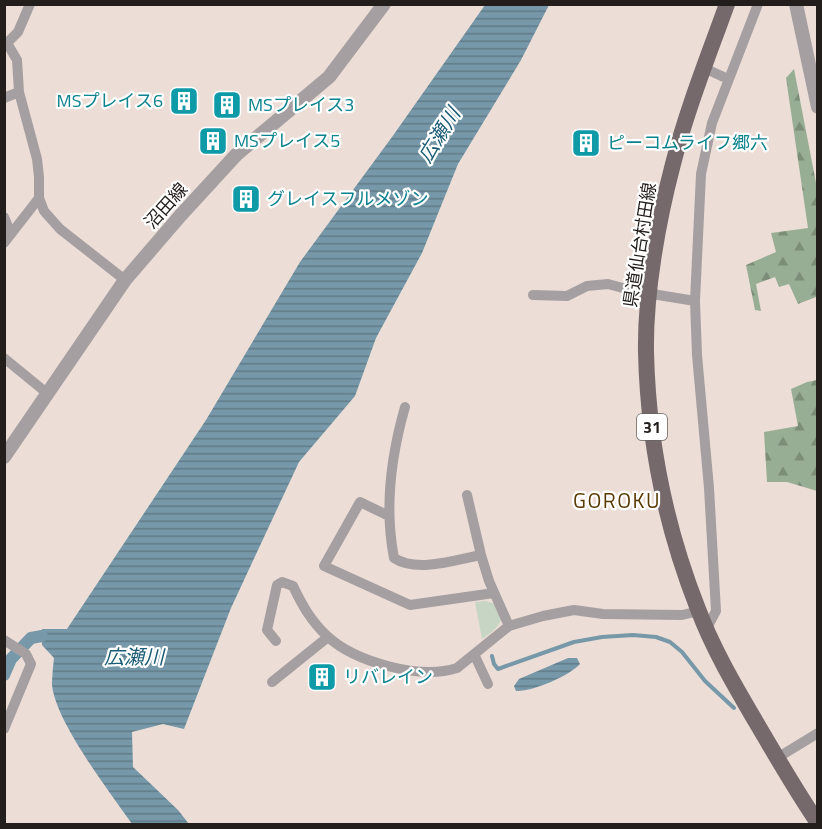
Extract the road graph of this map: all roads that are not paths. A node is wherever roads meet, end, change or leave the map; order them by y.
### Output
1 (30, 4) edge
2 (384, 4) edge
3 (727, 4) edge
4 (758, 4) edge
5 (796, 4) edge
6 (6, 41) edge
7 (704, 69) junction
8 (728, 79) junction
9 (19, 92) junction
10 (4, 98) edge
11 (818, 107) edge
12 (39, 198) junction
13 (4, 217) edge
14 (8, 238) edge
15 (126, 280) junction
16 (650, 294) junction
17 (533, 295) dead end
18 (695, 301) junction
19 (4, 358) edge
20 (48, 394) junction
21 (405, 407) dead end
22 (4, 457) edge
23 (467, 495) dead end
24 (389, 516) junction
25 (481, 555) junction
26 (494, 592) junction
27 (699, 611) junction
28 (509, 626) junction
29 (706, 628) junction
30 (328, 637) junction
31 (4, 640) edge
32 (276, 641) dead end
33 (474, 654) junction
34 (272, 682) dead end
35 (488, 684) dead end
36 (4, 729) edge
37 (818, 733) edge
38 (777, 758) junction
39 (818, 824) edge

1 - 6 street
2 - 15 street, 沼田線
3 - 7 main road, 県道仙台村田線 / 31
4 - 8 street
5 - 11 street
6 - 9 street
7 - 8 street
7 - 16 main road, 県道仙台村田線 / 31
8 - 18 street
9 - 10 street
9 - 12 street
12 - 14 street
12 - 15 street
13 - 14 street
15 - 20 street, 沼田線
16 - 17 street
16 - 18 street
16 - 27 main road, 県道仙台村田線 / 31
18 - 29 street
19 - 20 street
20 - 22 street, 沼田線
21 - 24 street
23 - 25 street
24 - 25 street
24 - 26 street
25 - 26 street
26 - 28 street
27 - 28 street
27 - 29 main road, 県道仙台村田線 / 31
28 - 33 street
29 - 38 main road, 県道仙台村田線 / 31
30 - 32 street
30 - 33 street
30 - 34 street
31 - 36 street
33 - 35 street
37 - 38 street
38 - 39 main road, 県道仙台村田線 / 31

